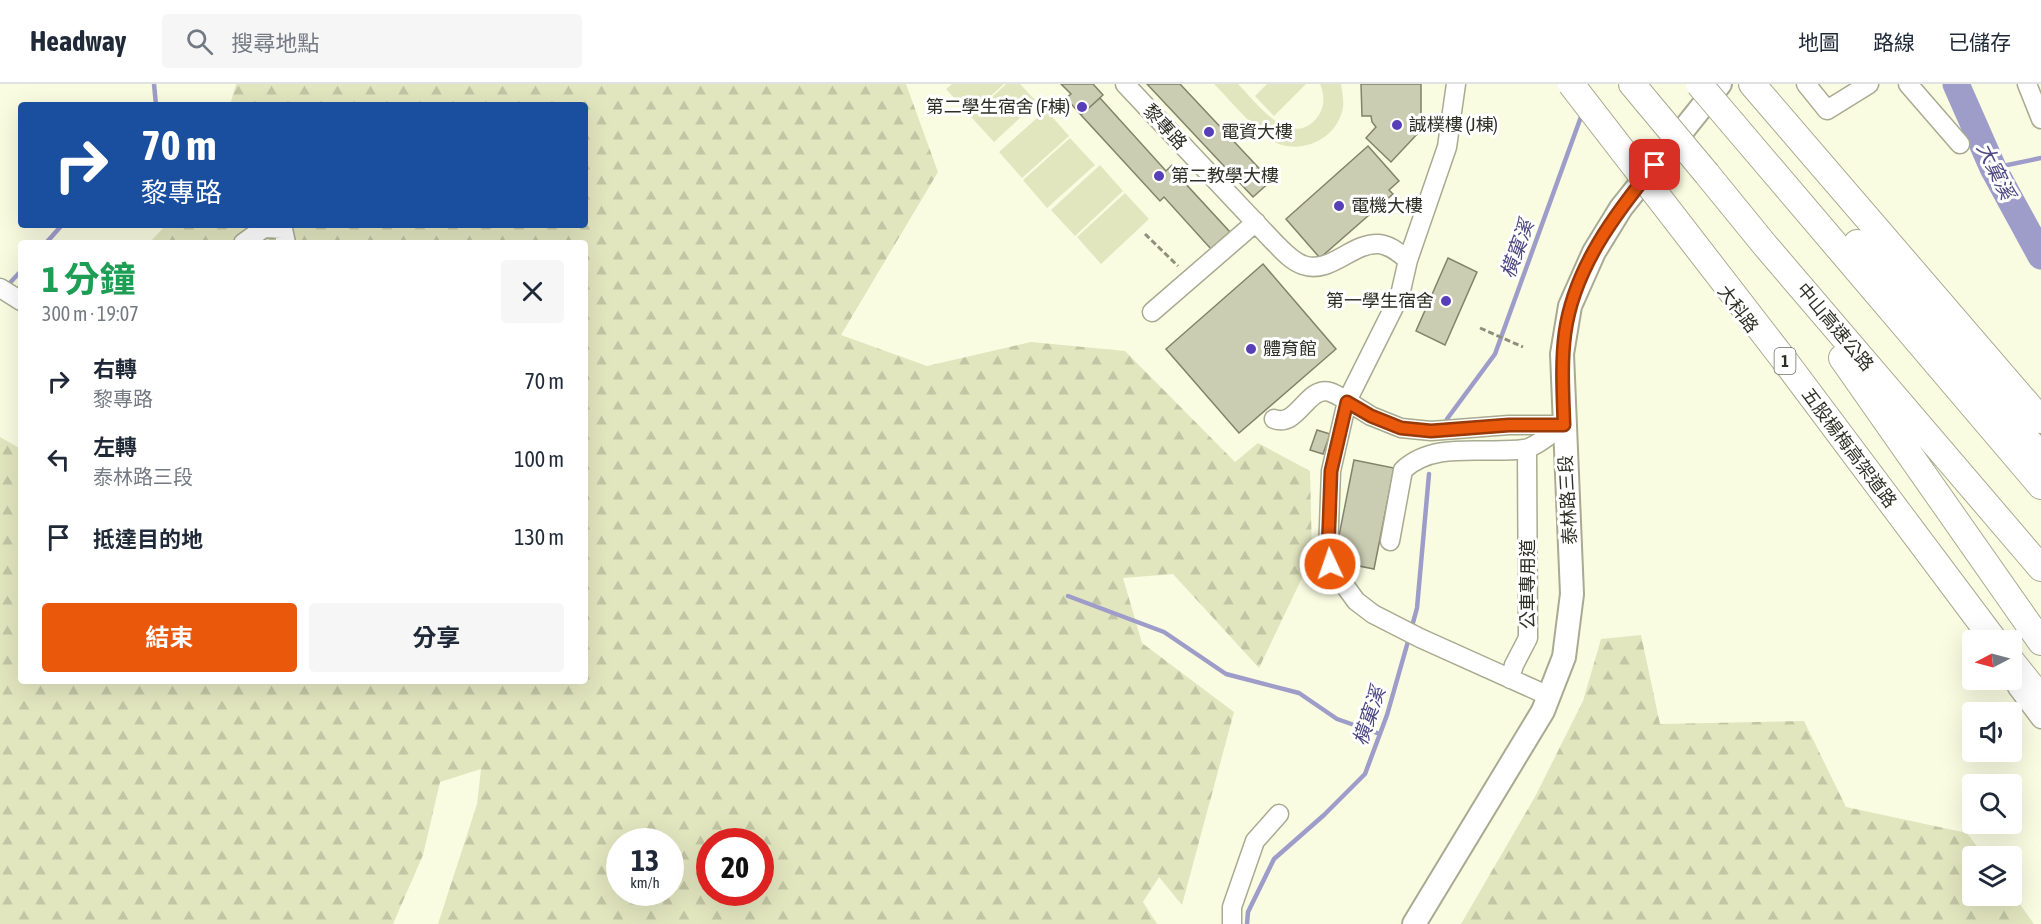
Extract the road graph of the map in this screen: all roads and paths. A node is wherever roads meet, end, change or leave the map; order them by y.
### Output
1 (1125, 84) edge
2 (1456, 84) edge
3 (1567, 84) edge
4 (1571, 84) edge
5 (1700, 84) edge
6 (1720, 84) edge
7 (1752, 84) edge
8 (1806, 84) edge
9 (1869, 84) edge
10 (1908, 84) edge
11 (2027, 84) edge
12 (1640, 93) edge
13 (1739, 118) junction
14 (2041, 119) edge
15 (1960, 144) dead end
16 (1642, 181) junction
17 (1256, 222) junction
18 (264, 228) edge
19 (264, 228) edge
20 (1146, 234) dead end
21 (247, 240) edge
22 (286, 240) edge
23 (1764, 244) junction
24 (1408, 260) junction
25 (1178, 266) dead end
26 (0, 288) edge
27 (18, 299) edge
28 (1152, 312) dead end
29 (1480, 328) dead end
30 (1522, 347) dead end
31 (1347, 402) junction
32 (1274, 420) dead end
33 (1564, 425) junction
34 (2037, 442) edge
35 (1527, 449) junction
36 (2041, 486) edge
37 (1390, 541) dead end
38 (2041, 568) edge
39 (1976, 630) edge
40 (1987, 630) edge
41 (2041, 642) edge
42 (2022, 674) edge
43 (1510, 679) junction
44 (2020, 690) edge
45 (1550, 696) junction
46 (2041, 698) edge
47 (2041, 719) edge
48 (1279, 814) dead end
49 (1232, 924) edge
50 (1414, 924) edge

1 - 17 street, 黎專路
2 - 24 street
3 - 16 street, 大科路
4 - 40 highway, 五股楊梅高架道路 / 1, bridge
5 - 13 highway, bridge
6 - 13 highway
6 - 16 main road, 泰林路三段
7 - 34 highway
8 - 9 street
10 - 15 street
11 - 14 street
12 - 23 highway, 中山高速公路, bridge
13 - 34 highway
13 - 36 highway
16 - 33 main road, 泰林路三段
16 - 39 street, 大科路
17 - 24 street, 黎專路
17 - 28 street
18 - 21 street
19 - 22 street
20 - 25 path
23 - 38 highway, 中山高速公路
23 - 41 highway
24 - 31 street
26 - 27 street
29 - 30 path
31 - 32 street
31 - 33 street
31 - 43 street
33 - 35 street
33 - 45 main road, 泰林路三段
35 - 37 street
35 - 43 street, 公車專用道
42 - 46 highway
43 - 45 street
44 - 47 street
45 - 50 main road, 泰林路三段
48 - 49 street

